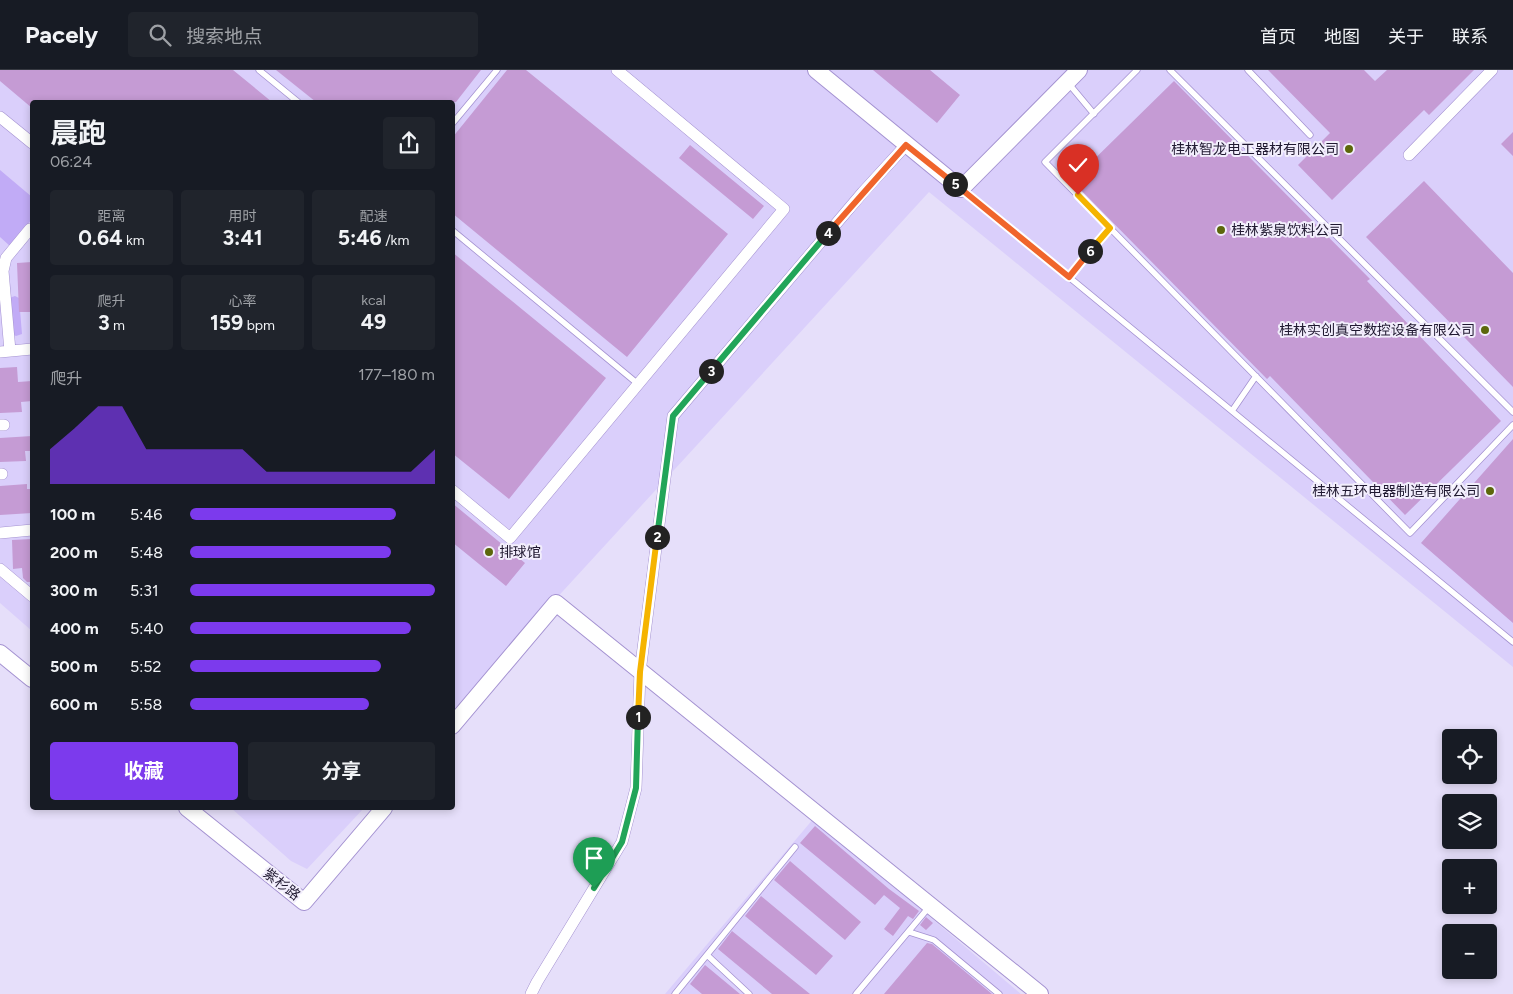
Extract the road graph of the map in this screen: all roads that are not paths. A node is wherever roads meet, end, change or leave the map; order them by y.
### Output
1 (259, 70) edge
2 (497, 70) edge
3 (617, 70) edge
4 (816, 70) edge
5 (1080, 70) edge
6 (1137, 70) edge
7 (1170, 70) edge
8 (1248, 70) edge
9 (1492, 70) edge
10 (1068, 82) junction
11 (296, 100) edge
12 (1094, 114) junction
13 (0, 117) edge
14 (455, 120) edge
15 (1310, 135) dead end
16 (30, 141) edge
17 (906, 145) junction
18 (1408, 155) dead end
19 (961, 189) junction
20 (1110, 228) junction
21 (30, 229) edge
22 (455, 232) edge
23 (1069, 277) junction
24 (30, 349) edge
25 (5, 352) edge
26 (1256, 376) junction
27 (638, 384) junction
28 (1232, 411) junction
29 (1513, 412) edge
30 (1513, 425) edge
31 (455, 492) edge
32 (30, 530) edge
33 (0, 532) edge
34 (0, 569) edge
35 (30, 594) edge
36 (1513, 642) edge
37 (0, 652) edge
38 (640, 672) junction
39 (30, 677) edge
40 (455, 722) edge
41 (189, 810) edge
42 (382, 810) edge
43 (795, 847) dead end
44 (930, 906) junction
45 (909, 932) junction
46 (707, 955) junction
47 (678, 993) edge
48 (531, 994) edge
49 (749, 994) edge
50 (856, 994) edge
51 (1000, 994) edge
52 (1040, 994) edge

1 - 11 lane
2 - 14 lane
3 - 27 street
4 - 17 main road
5 - 10 main road
6 - 12 lane
7 - 29 lane
8 - 15 lane
9 - 18 street
10 - 12 lane
10 - 19 main road
12 - 20 lane
13 - 16 street
17 - 19 main road
17 - 38 street
19 - 23 lane
20 - 23 lane
20 - 26 lane
21 - 25 street
22 - 27 lane
23 - 28 lane
24 - 25 street
26 - 28 lane
26 - 30 lane
27 - 31 street
28 - 36 lane
32 - 33 street
34 - 35 street
37 - 39 main road
38 - 40 main road
38 - 44 main road
38 - 48 street
41 - 42 main road, 紫杉路
43 - 46 lane
44 - 45 lane
44 - 52 main road
45 - 50 lane
45 - 51 lane
46 - 47 lane
46 - 49 lane

